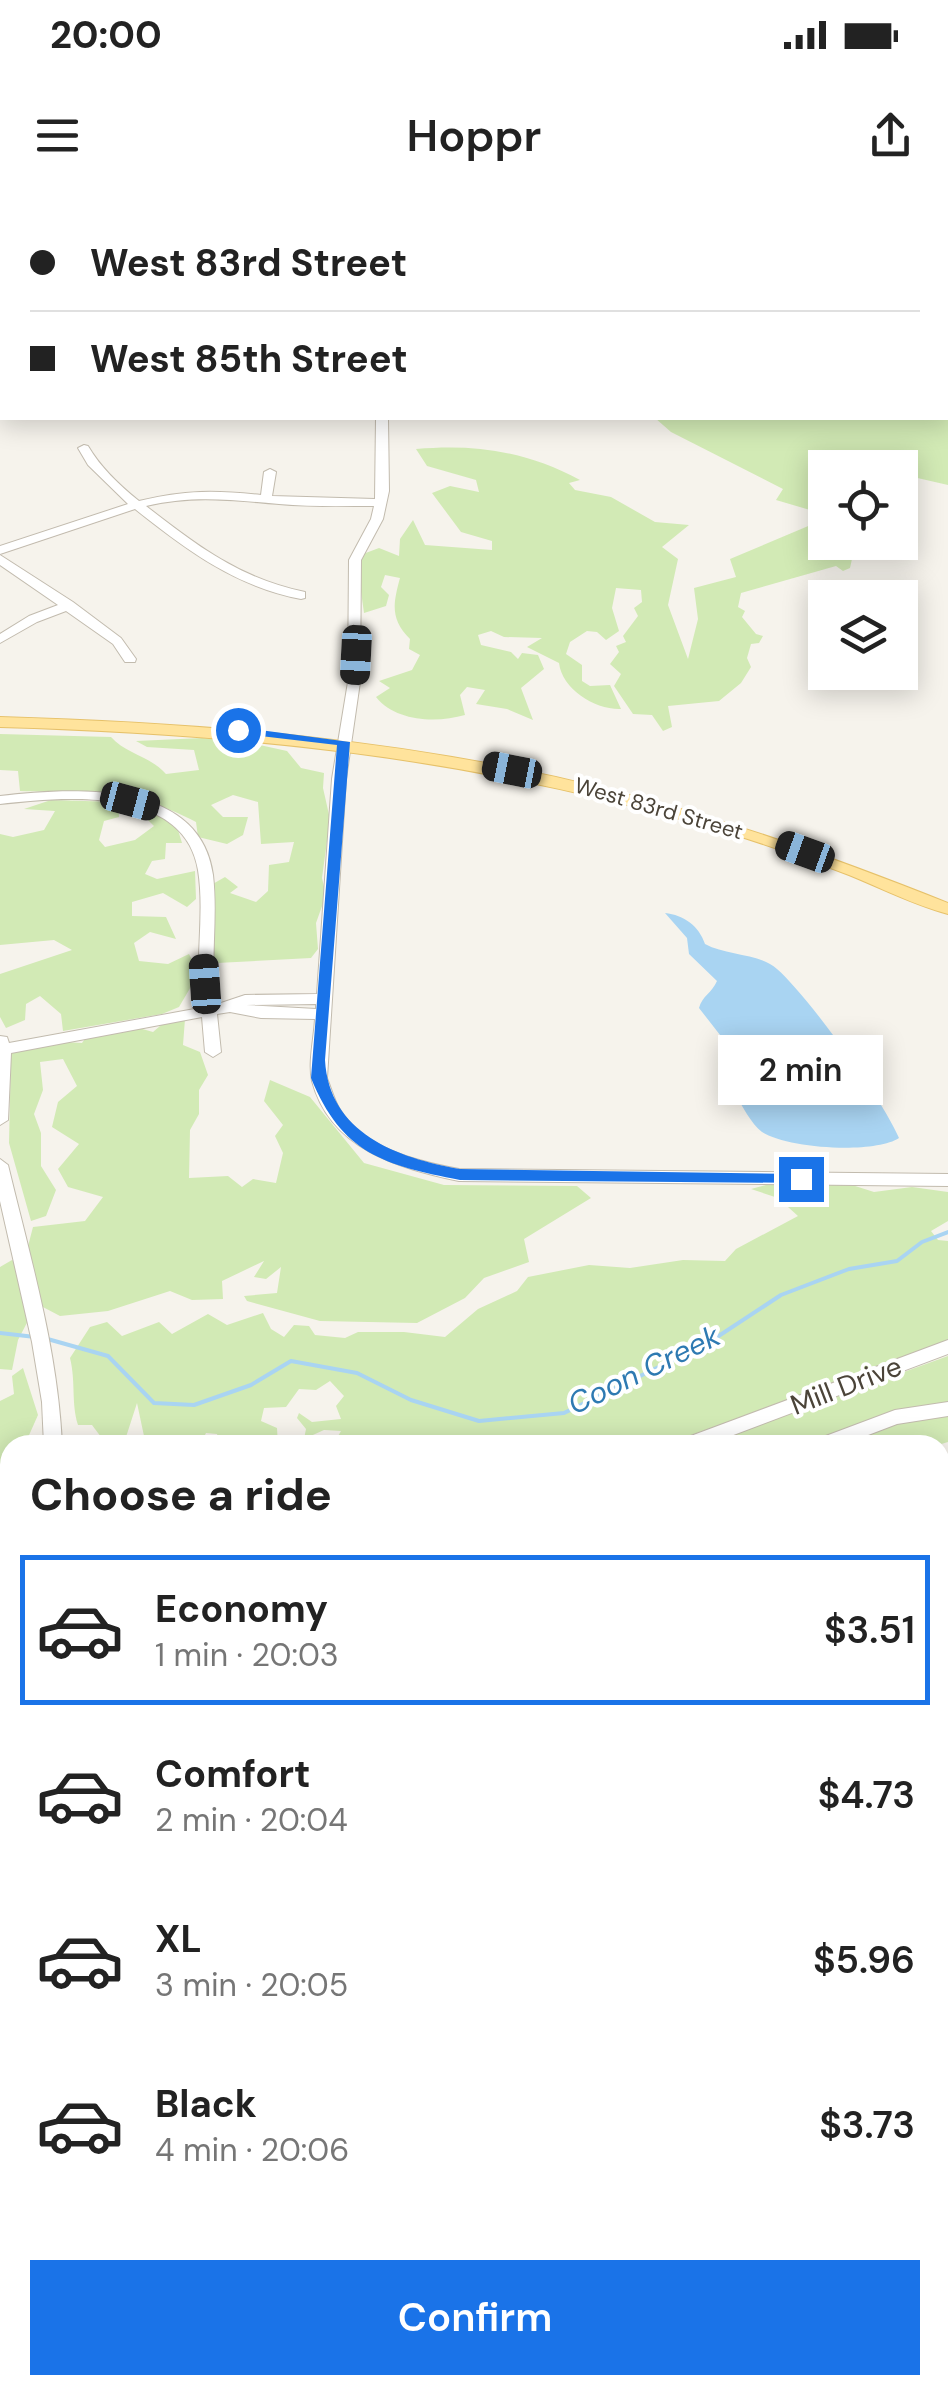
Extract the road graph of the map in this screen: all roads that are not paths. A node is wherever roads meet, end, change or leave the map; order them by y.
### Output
1 (382, 420) edge
2 (84, 448) dead end
3 (270, 472) dead end
4 (266, 498) junction
5 (380, 503) junction
6 (138, 504) junction
7 (0, 550) edge
8 (0, 559) edge
9 (301, 595) dead end
10 (69, 605) junction
11 (0, 640) edge
12 (130, 660) dead end
13 (0, 722) edge
14 (344, 742) junction
15 (0, 800) edge
16 (948, 910) edge
17 (321, 1007) junction
18 (210, 1010) junction
19 (2, 1044) edge
20 (213, 1052) dead end
21 (0, 1120) edge
22 (0, 1165) edge
23 (948, 1180) edge
24 (948, 1347) edge
25 (948, 1409) edge
26 (53, 1435) edge
27 (714, 1435) edge
28 (849, 1435) edge

1 - 5 street
2 - 6 street
3 - 4 street
4 - 5 street
4 - 6 street
5 - 14 street
6 - 7 street
6 - 9 street
8 - 10 street
10 - 11 street
10 - 12 street
13 - 14 main road, West 83rd Street
14 - 16 main road, West 83rd Street
14 - 17 street
15 - 18 street
17 - 18 street
17 - 23 street
18 - 19 street
18 - 20 street
19 - 21 street
22 - 26 street
24 - 27 street, Mill Drive
25 - 28 street

